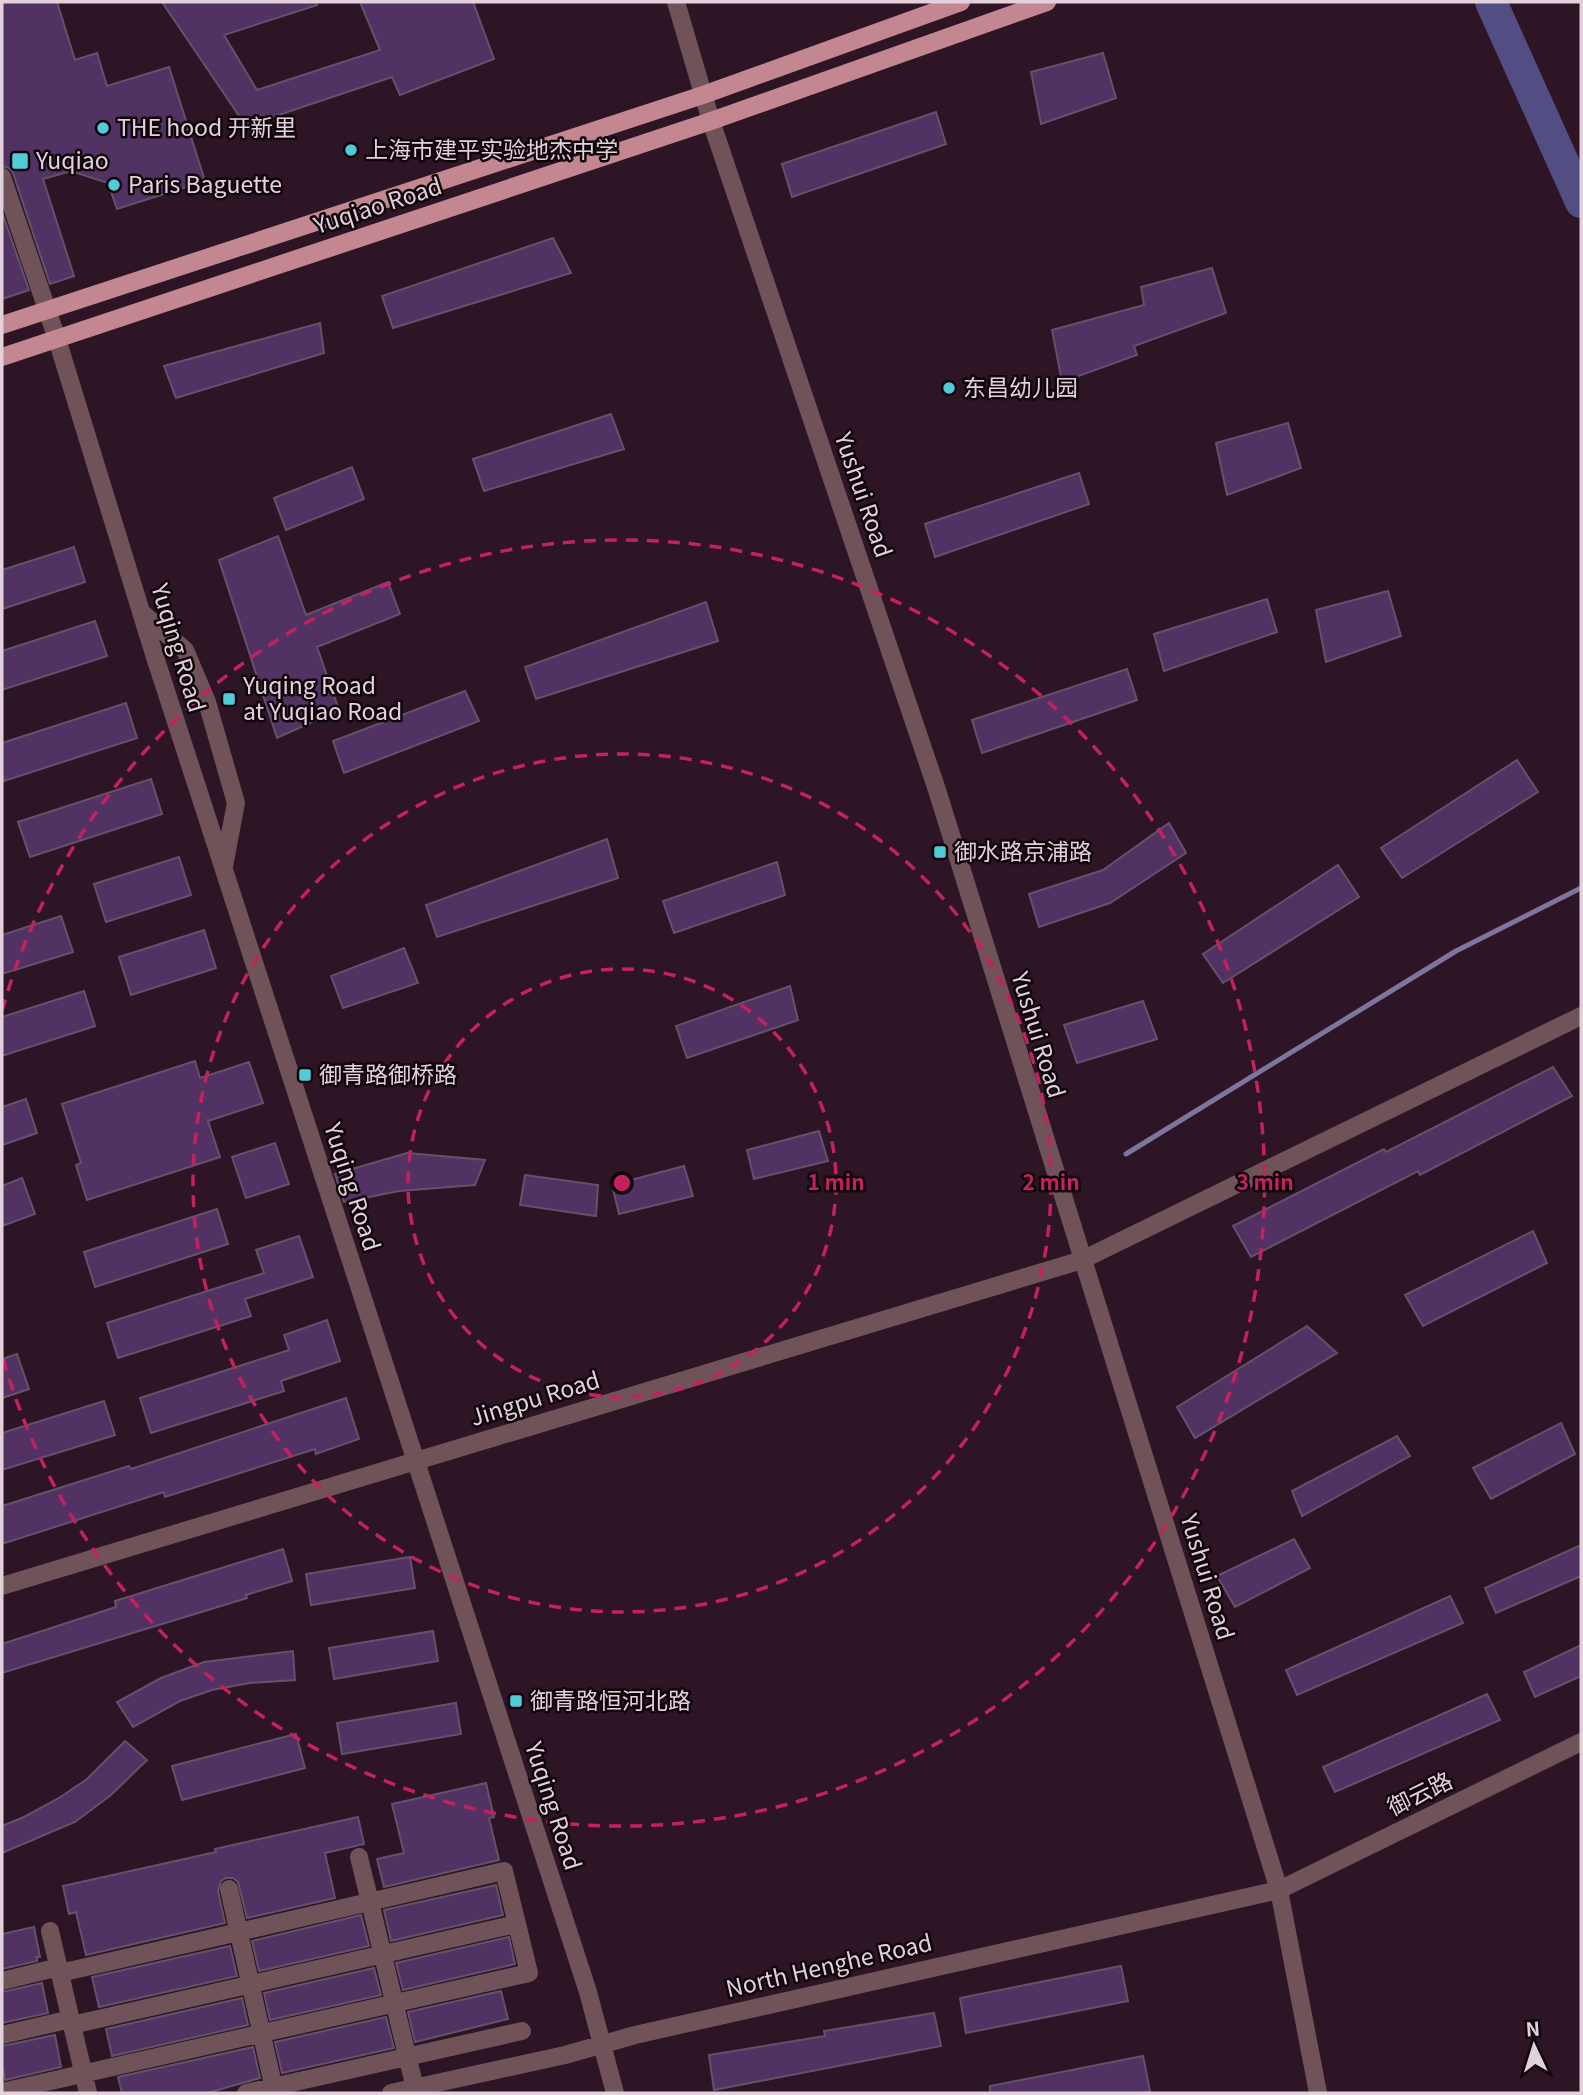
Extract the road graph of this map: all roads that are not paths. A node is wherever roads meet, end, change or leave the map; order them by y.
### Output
1 (676, 2) edge
2 (961, 2) edge
3 (1047, 2) edge
4 (703, 95) junction
5 (711, 121) junction
6 (2, 177) edge
7 (47, 310) junction
8 (2, 325) edge
9 (57, 339) junction
10 (2, 357) edge
11 (140, 611) junction
12 (223, 869) junction
13 (1581, 1016) edge
14 (1082, 1260) junction
15 (415, 1461) junction
16 (2, 1586) edge
17 (1581, 1742) edge
18 (359, 1857) dead end
19 (229, 1889) dead end
20 (1279, 1890) junction
21 (370, 1902) junction
22 (516, 1924) junction
23 (50, 1931) dead end
24 (238, 1932) junction
25 (383, 1954) junction
26 (60, 1970) junction
27 (2, 1981) edge
28 (250, 1984) junction
29 (395, 2003) junction
30 (72, 2022) junction
31 (522, 2031) dead end
32 (261, 2033) junction
33 (2, 2035) edge
34 (604, 2044) junction
35 (408, 2056) junction
36 (84, 2074) junction
37 (415, 2088) junction
38 (274, 2090) edge
39 (2, 2092) edge
40 (88, 2093) edge
41 (246, 2093) edge
42 (391, 2093) edge
43 (615, 2093) edge
44 (1318, 2093) edge

1 - 4 street, Yushui Road
2 - 4 main road, Yuqiao Road
3 - 5 main road, Yuqiao Road
4 - 5 street, Yushui Road
4 - 7 main road, Yuqiao Road
5 - 9 main road, Yuqiao Road
5 - 14 street, Yushui Road
6 - 7 street, Yuqing Road
7 - 8 main road, Yuqiao Road
7 - 9 street, Yuqing Road
9 - 10 main road, Yuqiao Road
9 - 11 street, Yuqing Road
11 - 12 street, Yuqing Road
11 - 12 street
12 - 15 street, Yuqing Road
13 - 14 street, Jingpu Road
14 - 15 street, Jingpu Road
14 - 20 street, Yushui Road
15 - 16 street, Jingpu Road
15 - 34 street, Yuqing Road
17 - 20 street, 御云路
18 - 21 street
19 - 24 street
20 - 34 street, North Henghe Road
20 - 44 street, Yushui Road
21 - 22 street
21 - 24 street
21 - 25 street
22 - 25 street
22 - 29 street
23 - 26 street
24 - 26 street
24 - 28 street
25 - 28 street
25 - 29 street
26 - 27 street
26 - 30 street
28 - 30 street
28 - 32 street
29 - 32 street
29 - 35 street
30 - 33 street
30 - 36 street
31 - 35 street
32 - 36 street
32 - 38 street
34 - 37 street, North Henghe Road
34 - 43 street, Yuqing Road
35 - 37 street
35 - 38 street
36 - 39 street
36 - 40 street
37 - 42 street, North Henghe Road
38 - 41 street

